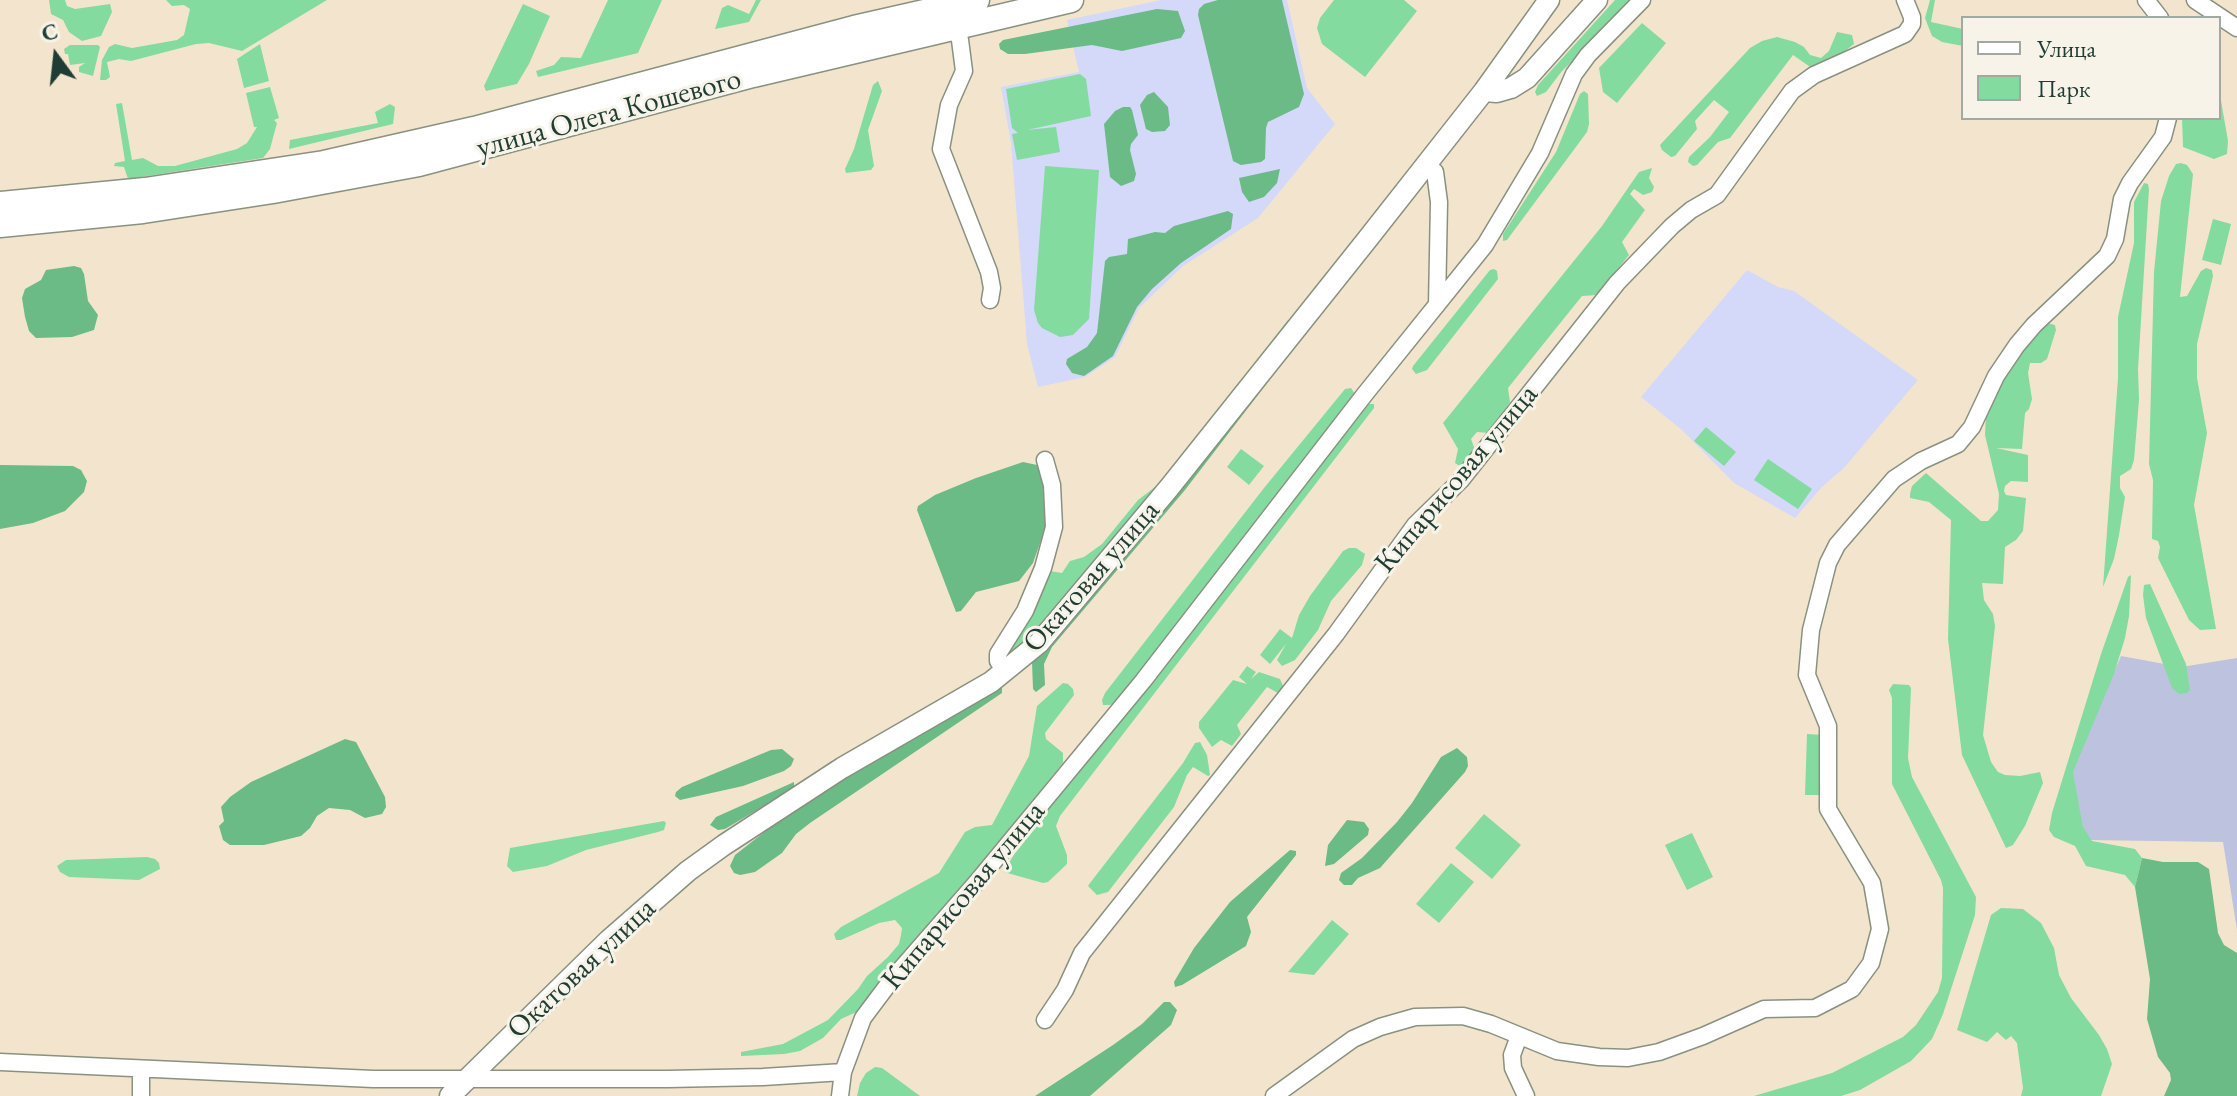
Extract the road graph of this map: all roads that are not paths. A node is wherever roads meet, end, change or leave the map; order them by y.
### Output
1 (977, 0) edge
2 (1071, 0) edge
3 (1549, 0) edge
4 (1597, 0) edge
5 (1642, 0) edge
6 (1905, 0) edge
7 (2146, 0) edge
8 (2195, 0) edge
9 (952, 11) edge
10 (2158, 16) edge
11 (2219, 16) edge
12 (1529, 31) junction
13 (1563, 39) junction
14 (1484, 91) junction
15 (2167, 120) edge
16 (1427, 164) junction
17 (0, 204) edge
18 (0, 225) edge
19 (990, 300) dead end
20 (1437, 305) junction
21 (1045, 460) dead end
22 (1005, 672) junction
23 (1045, 1020) dead end
24 (1519, 1036) junction
25 (0, 1062) edge
26 (141, 1069) junction
27 (843, 1072) junction
28 (467, 1079) junction
29 (141, 1096) edge
30 (450, 1096) edge
31 (840, 1096) edge
32 (1274, 1096) edge
33 (1526, 1096) edge

1 - 9 highway, улица Олега Кошевого
2 - 9 highway, улица Олега Кошевого
3 - 12 main road, Окатовая улица
4 - 13 main road
5 - 20 street, Кипарисовая улица
6 - 23 street, Кипарисовая улица
7 - 10 street
8 - 11 street
9 - 17 highway, улица Олега Кошевого
9 - 18 highway, улица Олега Кошевого
9 - 19 street
12 - 13 main road
12 - 14 main road, Окатовая улица
13 - 14 main road
14 - 16 main road, Окатовая улица
15 - 24 street
16 - 20 street
16 - 22 main road, Окатовая улица
20 - 27 street, Кипарисовая улица
21 - 22 street
22 - 28 main road, Окатовая улица
24 - 32 street
24 - 33 street
25 - 26 street
26 - 28 street
26 - 29 street
27 - 28 street
27 - 31 street, Кипарисовая улица
28 - 30 main road, Окатовая улица

